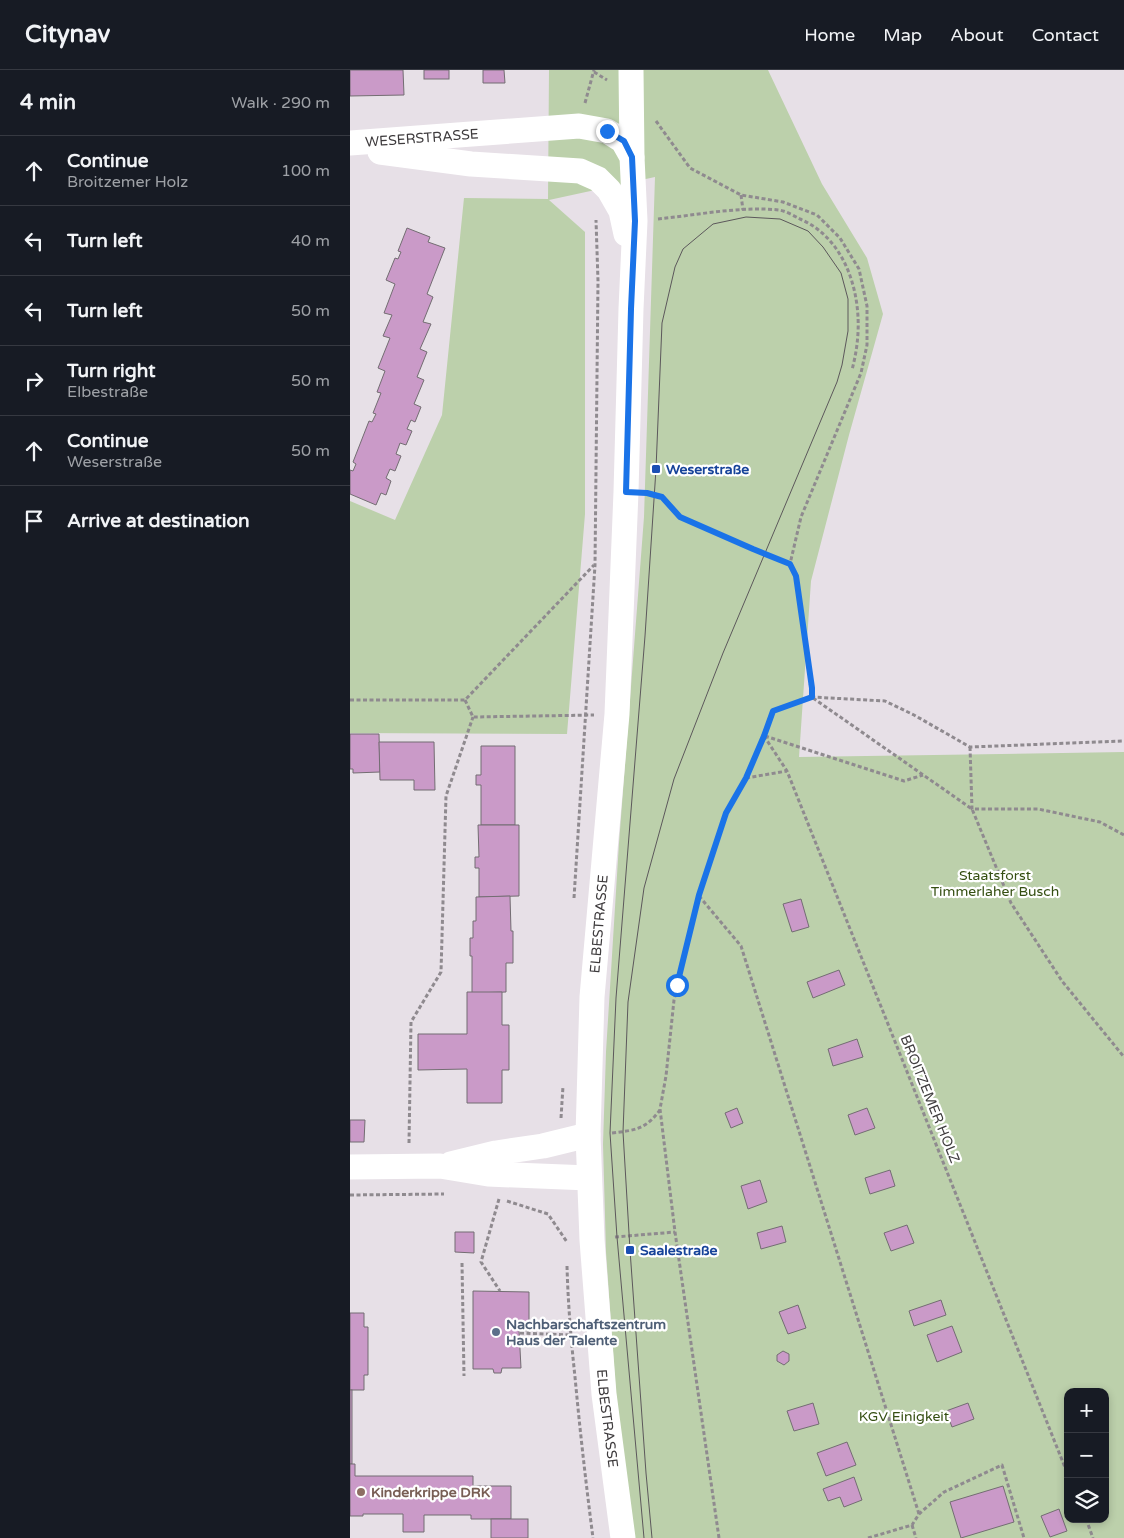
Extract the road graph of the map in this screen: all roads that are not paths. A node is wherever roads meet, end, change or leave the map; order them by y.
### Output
1 (632, 70) edge
2 (350, 143) edge
3 (350, 149) edge
4 (632, 157) junction
5 (631, 309) junction
6 (588, 1135) junction
7 (440, 1166) junction
8 (350, 1167) edge
9 (589, 1178) junction
10 (622, 1538) edge

1 - 4 street
2 - 4 street, WESERSTRASSE
3 - 5 street, WESERSTRASSE
4 - 5 street
5 - 6 street, ELBESTRASSE
6 - 7 street
6 - 9 street, ELBESTRASSE
7 - 8 street
7 - 9 street
9 - 10 street, ELBESTRASSE

